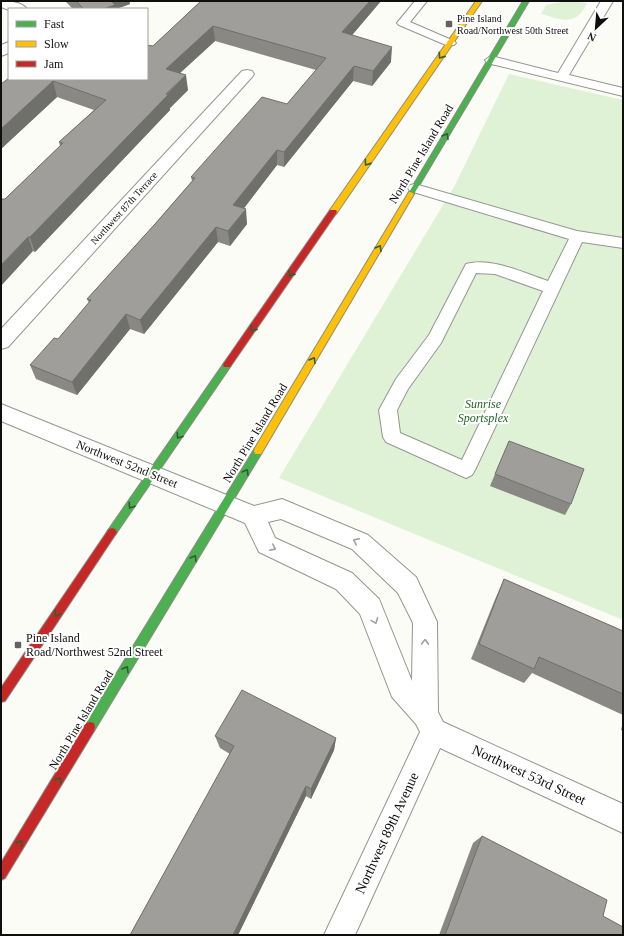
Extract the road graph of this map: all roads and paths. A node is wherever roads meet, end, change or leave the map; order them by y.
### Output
1 (420, 1) edge
2 (479, 1) edge
3 (526, 1) edge
4 (607, 1) edge
5 (1, 3) edge
6 (17, 8) edge
7 (450, 43) junction
8 (491, 60) junction
9 (247, 74) dead end
10 (562, 77) junction
11 (623, 92) edge
12 (415, 188) junction
13 (577, 236) junction
14 (623, 242) edge
15 (552, 288) junction
16 (1, 342) edge
17 (1, 412) edge
18 (152, 474) junction
19 (226, 505) junction
20 (252, 516) junction
21 (1, 697) edge
22 (429, 723) junction
23 (623, 819) edge
24 (1, 874) edge
25 (339, 935) edge

1 - 7 lane
2 - 7 main road
3 - 8 main road, North Pine Island Road
4 - 10 lane
5 - 6 street
7 -> 18 main road
8 - 10 lane
12 -> 8 main road, North Pine Island Road
9 - 16 street, Northwest 87th Terrace
10 - 11 lane
12 - 13 lane
19 -> 12 main road, North Pine Island Road
13 - 14 lane
13 - 15 lane
15 - 15 lane
17 - 18 street, Northwest 52nd Street
18 - 19 street, Northwest 52nd Street
18 -> 21 main road
19 - 20 street, Northwest 52nd Street
24 -> 19 main road, North Pine Island Road
20 -> 22 street
22 -> 20 street
22 - 23 street, Northwest 53rd Street
22 - 25 street, Northwest 89th Avenue

